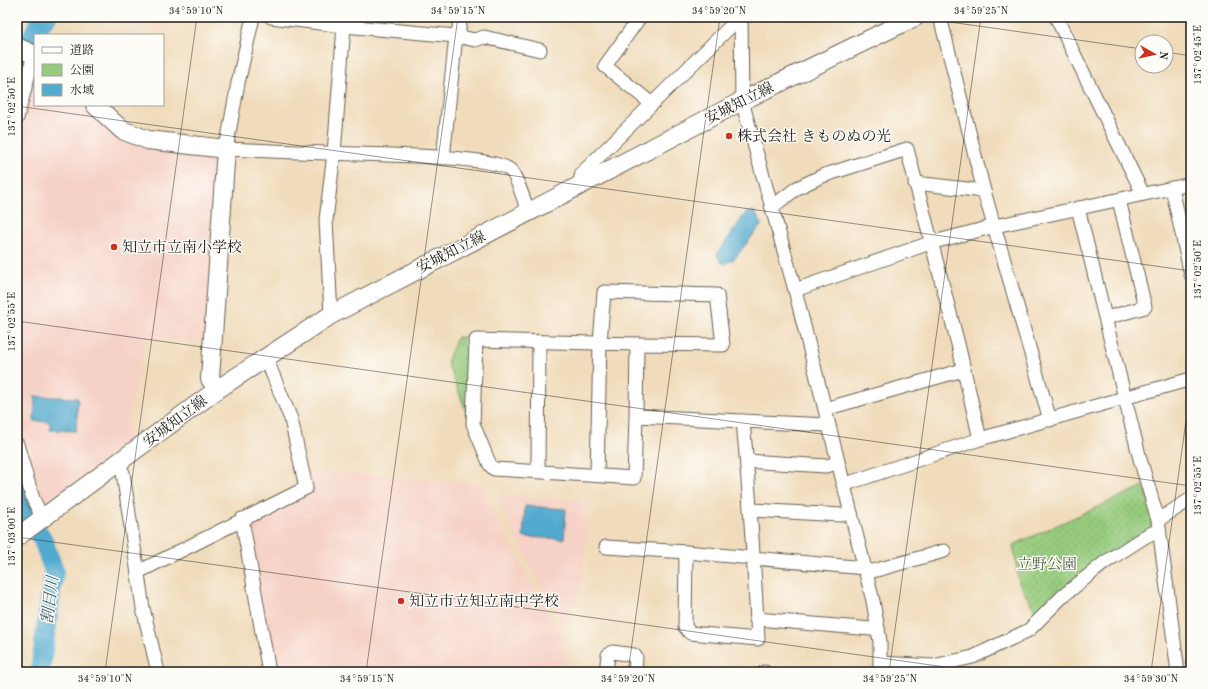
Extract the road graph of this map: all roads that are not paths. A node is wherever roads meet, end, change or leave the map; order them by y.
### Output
1 (253, 17) edge
2 (271, 17) edge
3 (460, 17) edge
4 (640, 17) edge
5 (740, 17) edge
6 (915, 17) edge
7 (940, 17) edge
8 (1056, 17) edge
9 (344, 26) junction
10 (456, 36) junction
11 (540, 50) dead end
12 (29, 53) edge
13 (742, 101) junction
14 (652, 104) junction
15 (96, 106) edge
16 (17, 118) edge
17 (226, 149) junction
18 (334, 153) junction
19 (443, 158) junction
20 (915, 183) junction
21 (1191, 184) edge
22 (579, 186) junction
23 (1172, 188) junction
24 (984, 191) junction
25 (1143, 194) junction
26 (1119, 200) junction
27 (772, 207) junction
28 (1078, 208) junction
29 (528, 212) junction
30 (995, 226) junction
31 (930, 244) junction
32 (1191, 275) edge
33 (795, 290) junction
34 (331, 315) junction
35 (1106, 318) junction
36 (538, 342) junction
37 (600, 344) junction
38 (637, 344) junction
39 (266, 358) junction
40 (964, 370) junction
41 (1191, 379) edge
42 (218, 389) junction
43 (1126, 398) junction
44 (825, 409) junction
45 (636, 416) junction
46 (1050, 420) junction
47 (743, 421) junction
48 (828, 425) junction
49 (980, 439) junction
50 (17, 444) edge
51 (747, 461) junction
52 (118, 462) junction
53 (838, 463) junction
54 (538, 471) junction
55 (597, 475) junction
56 (843, 485) junction
57 (1191, 499) edge
58 (751, 510) junction
59 (851, 513) junction
60 (43, 519) junction
61 (242, 519) junction
62 (1159, 525) junction
63 (21, 534) edge
64 (606, 547) dead end
65 (944, 551) dead end
66 (686, 552) junction
67 (754, 559) junction
68 (865, 571) junction
69 (138, 572) junction
70 (756, 619) junction
71 (878, 628) junction
72 (880, 667) edge
73 (158, 672) edge
74 (269, 672) edge
75 (606, 672) edge
76 (635, 672) edge
77 (1178, 672) edge

1 - 17 street
2 - 9 street
3 - 10 street
4 - 14 street
5 - 13 street
5 - 14 street
6 - 13 main road, 安城知立線
7 - 24 street
8 - 25 street
9 - 10 street
9 - 18 street
10 - 11 street
10 - 19 street
12 - 16 street
13 - 22 main road, 安城知立線
13 - 27 street
14 - 22 street
15 - 17 main road
17 - 18 street
17 - 42 main road
18 - 19 street
18 - 34 street
19 - 29 street
20 - 24 street
20 - 27 street
20 - 31 street
21 - 23 street
22 - 29 main road, 安城知立線
23 - 25 street
23 - 32 street
24 - 30 street
25 - 26 street
26 - 28 street
26 - 35 street
27 - 33 street
28 - 30 street
28 - 35 street
29 - 34 main road, 安城知立線
30 - 31 street
30 - 46 street
31 - 33 street
31 - 40 street
33 - 44 street
34 - 39 main road, 安城知立線
35 - 43 street
36 - 37 street
36 - 54 street
36 - 54 street
37 - 38 street
37 - 38 street
37 - 55 street
38 - 45 street
39 - 42 main road, 安城知立線
39 - 61 street
40 - 44 street
40 - 49 street
41 - 43 street
42 - 52 main road, 安城知立線
43 - 46 street
43 - 62 street
44 - 48 street
45 - 47 street
45 - 55 street
46 - 49 street
47 - 48 street
47 - 51 street
48 - 53 street
49 - 56 street
50 - 60 street
51 - 53 street
51 - 58 street
52 - 60 main road, 安城知立線
52 - 69 street
53 - 56 street
54 - 55 street
56 - 59 street
57 - 62 street
58 - 59 street
58 - 67 street
59 - 68 street
60 - 63 main road, 安城知立線
61 - 69 street
61 - 74 street
62 - 72 street
62 - 77 street
64 - 66 street
65 - 68 street
66 - 67 street
66 - 70 street
67 - 68 street
67 - 70 street
68 - 71 street
69 - 73 street
70 - 71 street
71 - 72 street
75 - 76 street

